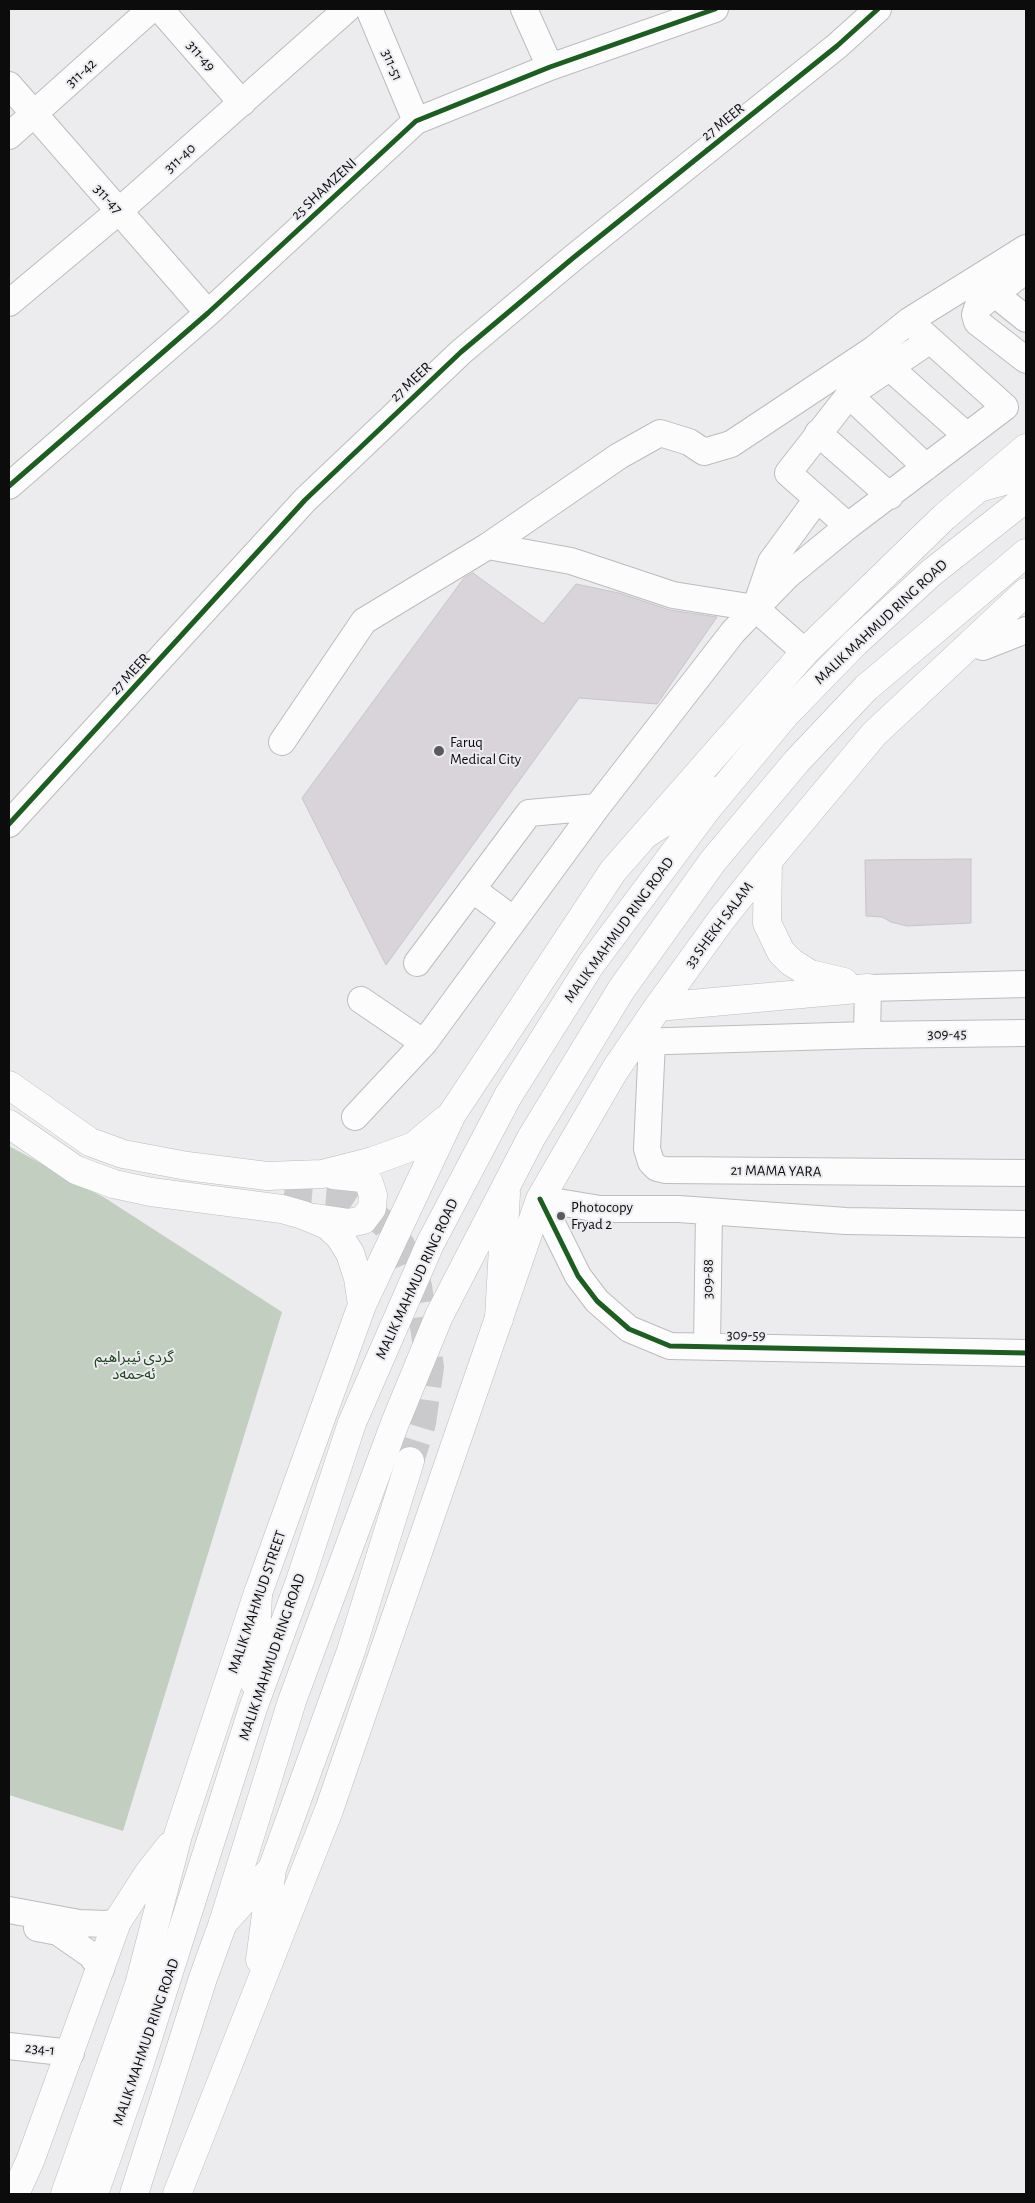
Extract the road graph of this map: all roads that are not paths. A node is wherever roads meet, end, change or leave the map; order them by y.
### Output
1 (151, 9) edge
2 (160, 9) edge
3 (347, 9) edge
4 (369, 9) edge
5 (524, 9) edge
6 (715, 9) edge
7 (878, 9) edge
8 (550, 67) junction
9 (9, 85) edge
10 (242, 102) junction
11 (35, 115) junction
12 (416, 121) junction
13 (9, 136) edge
14 (119, 212) junction
15 (1026, 248) edge
16 (1025, 274) edge
17 (994, 294) junction
18 (9, 303) edge
19 (208, 313) junction
20 (1026, 319) edge
21 (909, 321) junction
22 (929, 341) junction
23 (881, 358) junction
24 (1026, 360) edge
25 (849, 396) junction
26 (818, 433) junction
27 (967, 436) junction
28 (1026, 448) edge
29 (926, 467) junction
30 (1026, 475) edge
31 (9, 486) edge
32 (982, 487) junction
33 (890, 496) junction
34 (816, 498) junction
35 (1026, 498) edge
36 (848, 526) junction
37 (488, 546) junction
38 (1026, 552) edge
39 (779, 569) junction
40 (1026, 592) edge
41 (755, 608) junction
42 (1026, 630) edge
43 (1014, 641) edge
44 (973, 642) junction
45 (806, 652) junction
46 (282, 742) dead end
47 (731, 779) junction
48 (597, 807) junction
49 (9, 824) edge
50 (646, 834) junction
51 (768, 861) junction
52 (472, 889) junction
53 (514, 920) junction
54 (417, 963) dead end
55 (1026, 984) edge
56 (868, 988) junction
57 (361, 1000) dead end
58 (658, 1006) junction
59 (1026, 1033) edge
60 (867, 1035) junction
61 (643, 1041) junction
62 (424, 1043) junction
63 (9, 1086) edge
64 (9, 1106) edge
65 (452, 1114) junction
66 (355, 1116) dead end
67 (9, 1124) edge
68 (322, 1174) junction
69 (1026, 1174) edge
70 (507, 1184) junction
71 (284, 1195) tunnel mouth
72 (540, 1199) junction
73 (709, 1212) junction
74 (312, 1218) junction
75 (1026, 1224) edge
76 (362, 1305) junction
77 (498, 1318) junction
78 (707, 1346) junction
79 (1026, 1353) edge
80 (410, 1461) tunnel mouth
81 (258, 1593) junction
82 (253, 1708) junction
83 (178, 1834) junction
84 (272, 1869) junction
85 (9, 1910) edge
86 (117, 1922) junction
87 (9, 1923) edge
88 (223, 1923) junction
89 (100, 1969) junction
90 (254, 2004) junction
91 (9, 2046) edge
92 (70, 2053) junction
93 (15, 2194) edge
94 (65, 2194) edge
95 (94, 2194) edge
96 (134, 2194) edge
97 (176, 2194) edge

1 - 11 street, 311-42
2 - 10 street, 311-49
3 - 10 street, 311-40
4 - 12 street, 311-51
5 - 8 street
6 - 8 street, 25 SHAMZENI
7 - 49 street, 27 MEER
8 - 12 street, 25 SHAMZENI
9 - 11 street, 311-47
10 - 14 street, 311-40
11 - 13 street, 311-42
11 - 14 street, 311-47
12 - 19 street, 25 SHAMZENI
14 - 18 street, 311-40
14 - 19 street, 311-47
15 - 21 street
16 - 17 street
17 - 20 street
17 - 24 street
19 - 31 street, 25 SHAMZENI
21 - 22 street
21 - 23 street
22 - 23 street
22 - 27 street
23 - 25 street
23 - 27 street
23 - 37 street
25 - 26 street
25 - 29 street
26 - 33 street
26 - 34 street
27 - 29 street
28 - 32 main road
29 - 33 street
30 - 32 main road
32 - 45 main road
33 - 36 street
34 - 36 street
34 - 39 street
35 - 47 main road, MALIK MAHMUD RING ROAD
36 - 39 street
37 - 41 street
37 - 46 street
38 - 70 main road
39 - 41 street
40 - 44 main road, 33 SHEKH SALAM
41 - 45 street
41 - 48 street
42 - 43 street
43 - 44 street
44 - 51 main road, 33 SHEKH SALAM
45 - 50 main road
47 - 50 main road
47 - 82 main road, MALIK MAHMUD RING ROAD
48 - 52 street
48 - 53 street
50 - 65 main road
51 - 56 main road
51 - 58 main road, 33 SHEKH SALAM
52 - 53 street
52 - 54 street
53 - 62 street
55 - 56 street
56 - 58 main road
56 - 60 street
57 - 62 street
58 - 61 main road, 33 SHEKH SALAM
59 - 60 street, 309-45
60 - 61 street, 309-45
61 - 69 street, 21 MAMA YARA
61 - 72 main road, 33 SHEKH SALAM
62 - 66 street
63 - 68 main road
64 - 71 main road
65 - 68 main road
65 - 76 main road, MALIK MAHMUD STREET
67 - 74 main road
68 - 74 main road
70 - 77 main road
70 - 88 main road
72 - 73 street
72 - 77 main road, 33 SHEKH SALAM
72 - 78 street, 309-59
73 - 75 street
73 - 78 street, 309-88
74 - 76 main road
76 - 81 main road, MALIK MAHMUD STREET
77 - 90 main road
78 - 79 street, 309-59
80 - 84 main road
81 - 82 main road
81 - 83 main road, MALIK MAHMUD STREET
82 - 95 main road, MALIK MAHMUD RING ROAD
83 - 86 main road
83 - 94 main road, MALIK MAHMUD STREET
84 - 88 main road
84 - 90 main road
85 - 86 street
86 - 89 main road
87 - 89 street
88 - 96 main road
89 - 92 main road
90 - 97 main road
91 - 92 street, 234-1
92 - 93 main road

